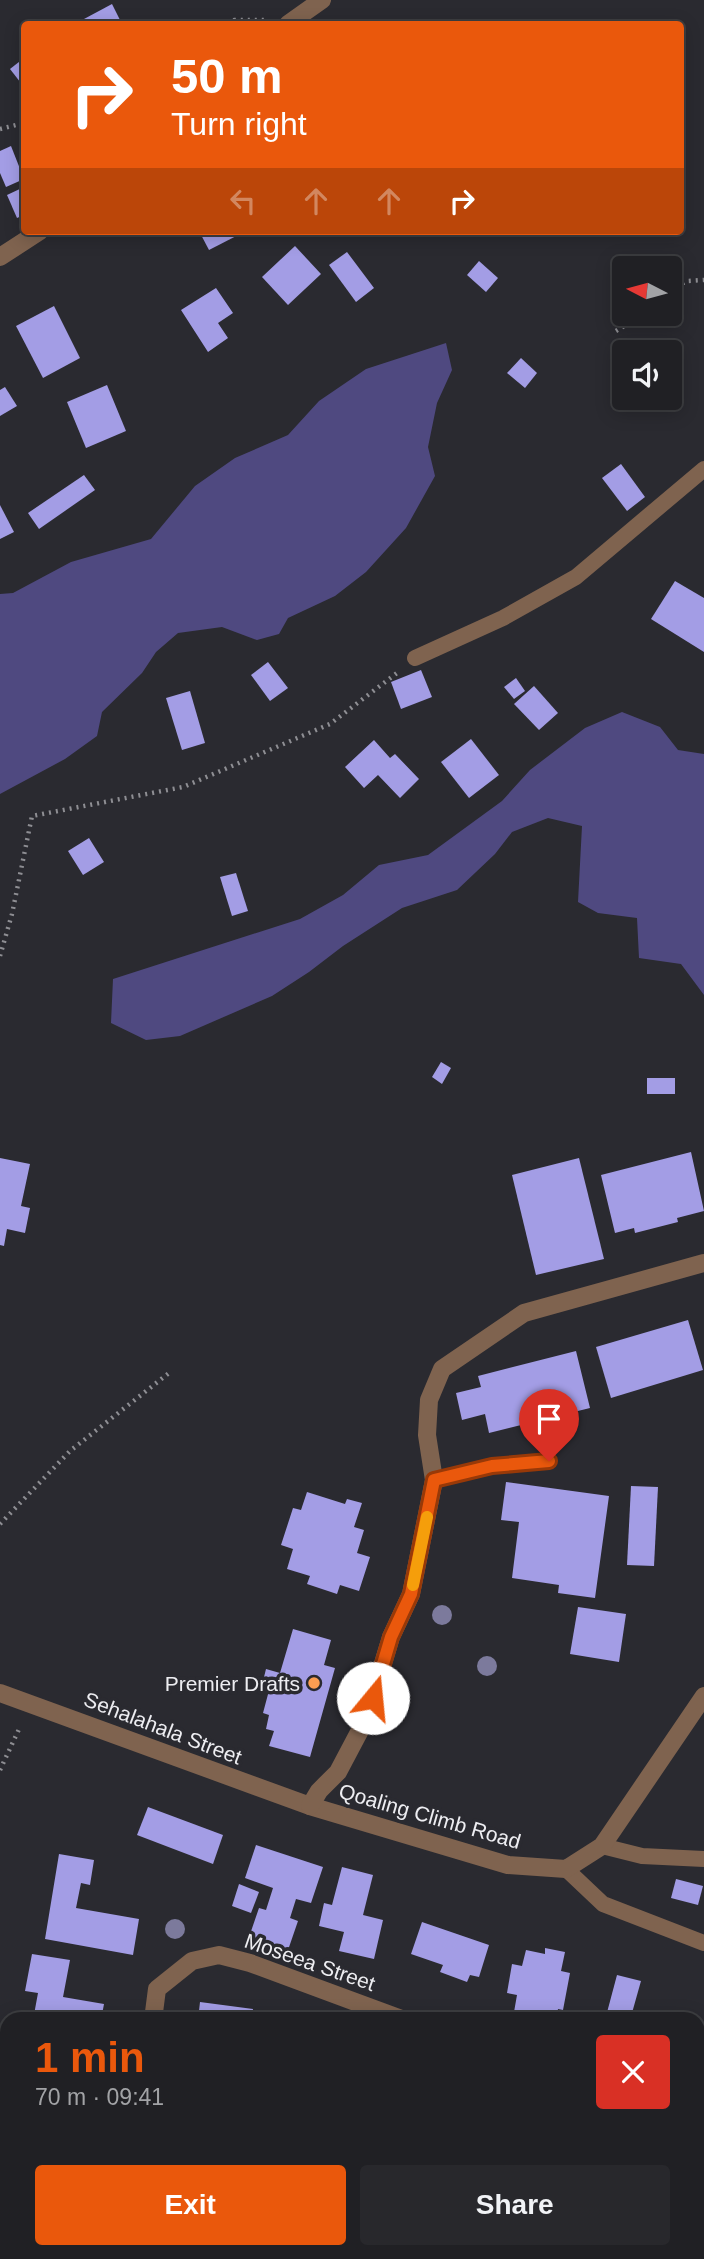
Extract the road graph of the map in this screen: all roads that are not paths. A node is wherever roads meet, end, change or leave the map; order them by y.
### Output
1 (323, 0) edge
2 (292, 21) edge
3 (34, 235) edge
4 (0, 257) edge
5 (704, 469) edge
6 (415, 658) road end
7 (704, 1263) edge
8 (549, 1461) dead end
9 (434, 1480) junction
10 (0, 1693) edge
11 (704, 1696) edge
12 (310, 1806) junction
13 (602, 1846) junction
14 (704, 1859) edge
15 (566, 1869) junction
16 (704, 1943) edge
17 (154, 2012) edge
18 (382, 2012) edge

1 - 2 street
3 - 4 street
5 - 6 lane
7 - 9 street
8 - 9 lane
9 - 12 street
10 - 12 street, Sehalahala Street
11 - 13 street
12 - 15 street, Qoaling Climb Road
13 - 14 lane
13 - 15 street
15 - 16 lane
17 - 18 street, Moseea Street

